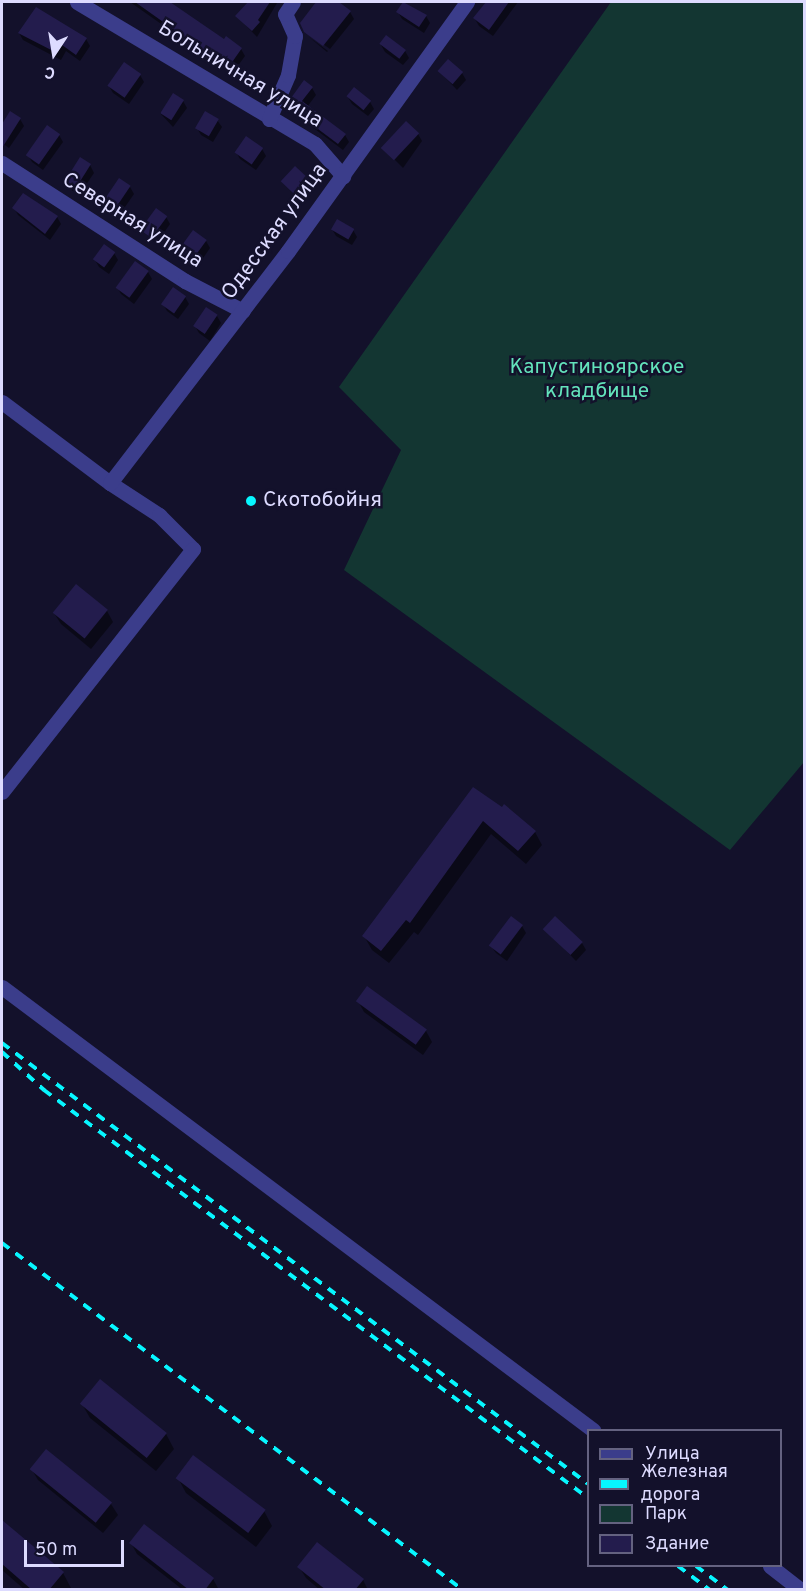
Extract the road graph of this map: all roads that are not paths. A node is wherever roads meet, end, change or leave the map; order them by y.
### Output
1 (293, 2) edge
2 (467, 2) edge
3 (82, 3) edge
4 (269, 118) junction
5 (2, 163) edge
6 (342, 176) junction
7 (243, 311) junction
8 (2, 402) edge
9 (110, 483) junction
10 (2, 792) edge
11 (2, 987) edge
12 (590, 1429) edge
13 (771, 1567) edge
14 (801, 1590) edge

1 - 4 street
2 - 6 street, Одесская улица
3 - 4 street, Больничная улица
4 - 6 street, Больничная улица
5 - 7 street, Северная улица
6 - 7 street, Одесская улица
7 - 9 street, Одесская улица
8 - 9 street
9 - 10 street
11 - 12 street
13 - 14 street

